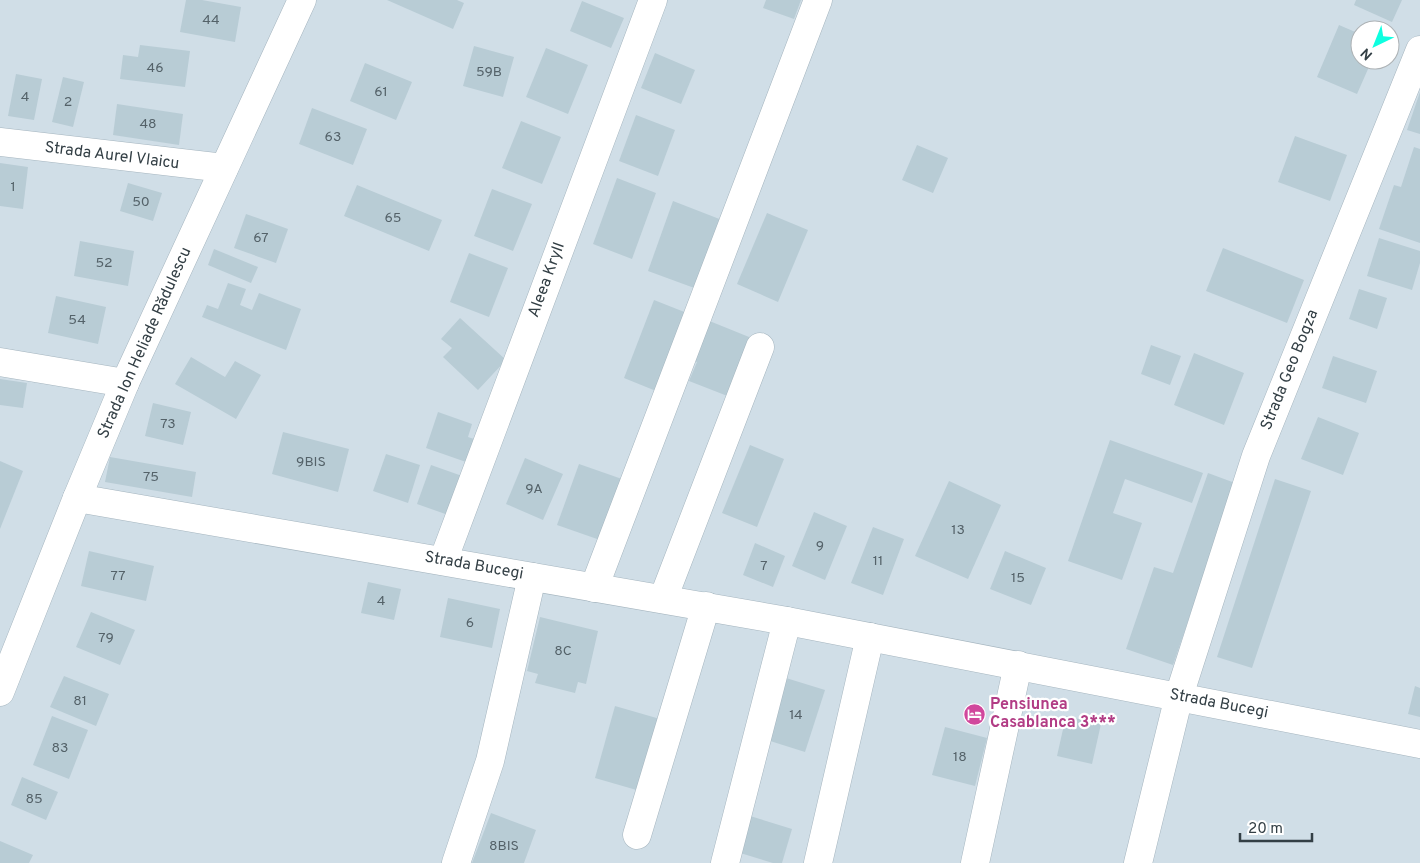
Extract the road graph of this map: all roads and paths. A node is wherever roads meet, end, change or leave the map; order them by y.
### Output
1 (302, 0) edge
2 (653, 0) edge
3 (818, 0) edge
4 (1420, 50) edge
5 (0, 142) edge
6 (224, 168) junction
7 (760, 347) dead end
8 (0, 362) edge
9 (125, 383) junction
10 (77, 498) junction
11 (443, 561) junction
12 (532, 577) junction
13 (594, 588) junction
14 (663, 599) junction
15 (706, 606) junction
16 (787, 621) junction
17 (870, 636) junction
18 (1018, 665) junction
19 (0, 692) edge
20 (1180, 696) junction
21 (1420, 744) edge
22 (637, 835) dead end
23 (456, 863) edge
24 (725, 863) edge
25 (818, 863) edge
26 (975, 863) edge
27 (1138, 863) edge

1 - 6 street, Strada Ion Heliade Rădulescu
2 - 11 street, Aleea Kryll
3 - 13 street
4 - 20 street, Strada Geo Bogza
5 - 6 street, Strada Aurel Vlaicu
6 - 9 street, Strada Ion Heliade Rădulescu
7 - 14 street
8 - 9 street
9 - 10 street, Strada Ion Heliade Rădulescu
10 - 11 street, Strada Bucegi
10 - 19 street, Strada Ion Heliade Rădulescu
11 - 12 street, Strada Bucegi
12 - 13 street, Strada Bucegi
12 - 23 street
13 - 14 street, Strada Bucegi
14 - 15 street, Strada Bucegi
15 - 16 street, Strada Bucegi
15 - 22 street
16 - 17 street, Strada Bucegi
16 - 24 street
17 - 18 street, Strada Bucegi
17 - 25 street
18 - 20 street, Strada Bucegi
18 - 26 street
20 - 21 street, Strada Bucegi
20 - 27 street, Strada Geo Bogza

